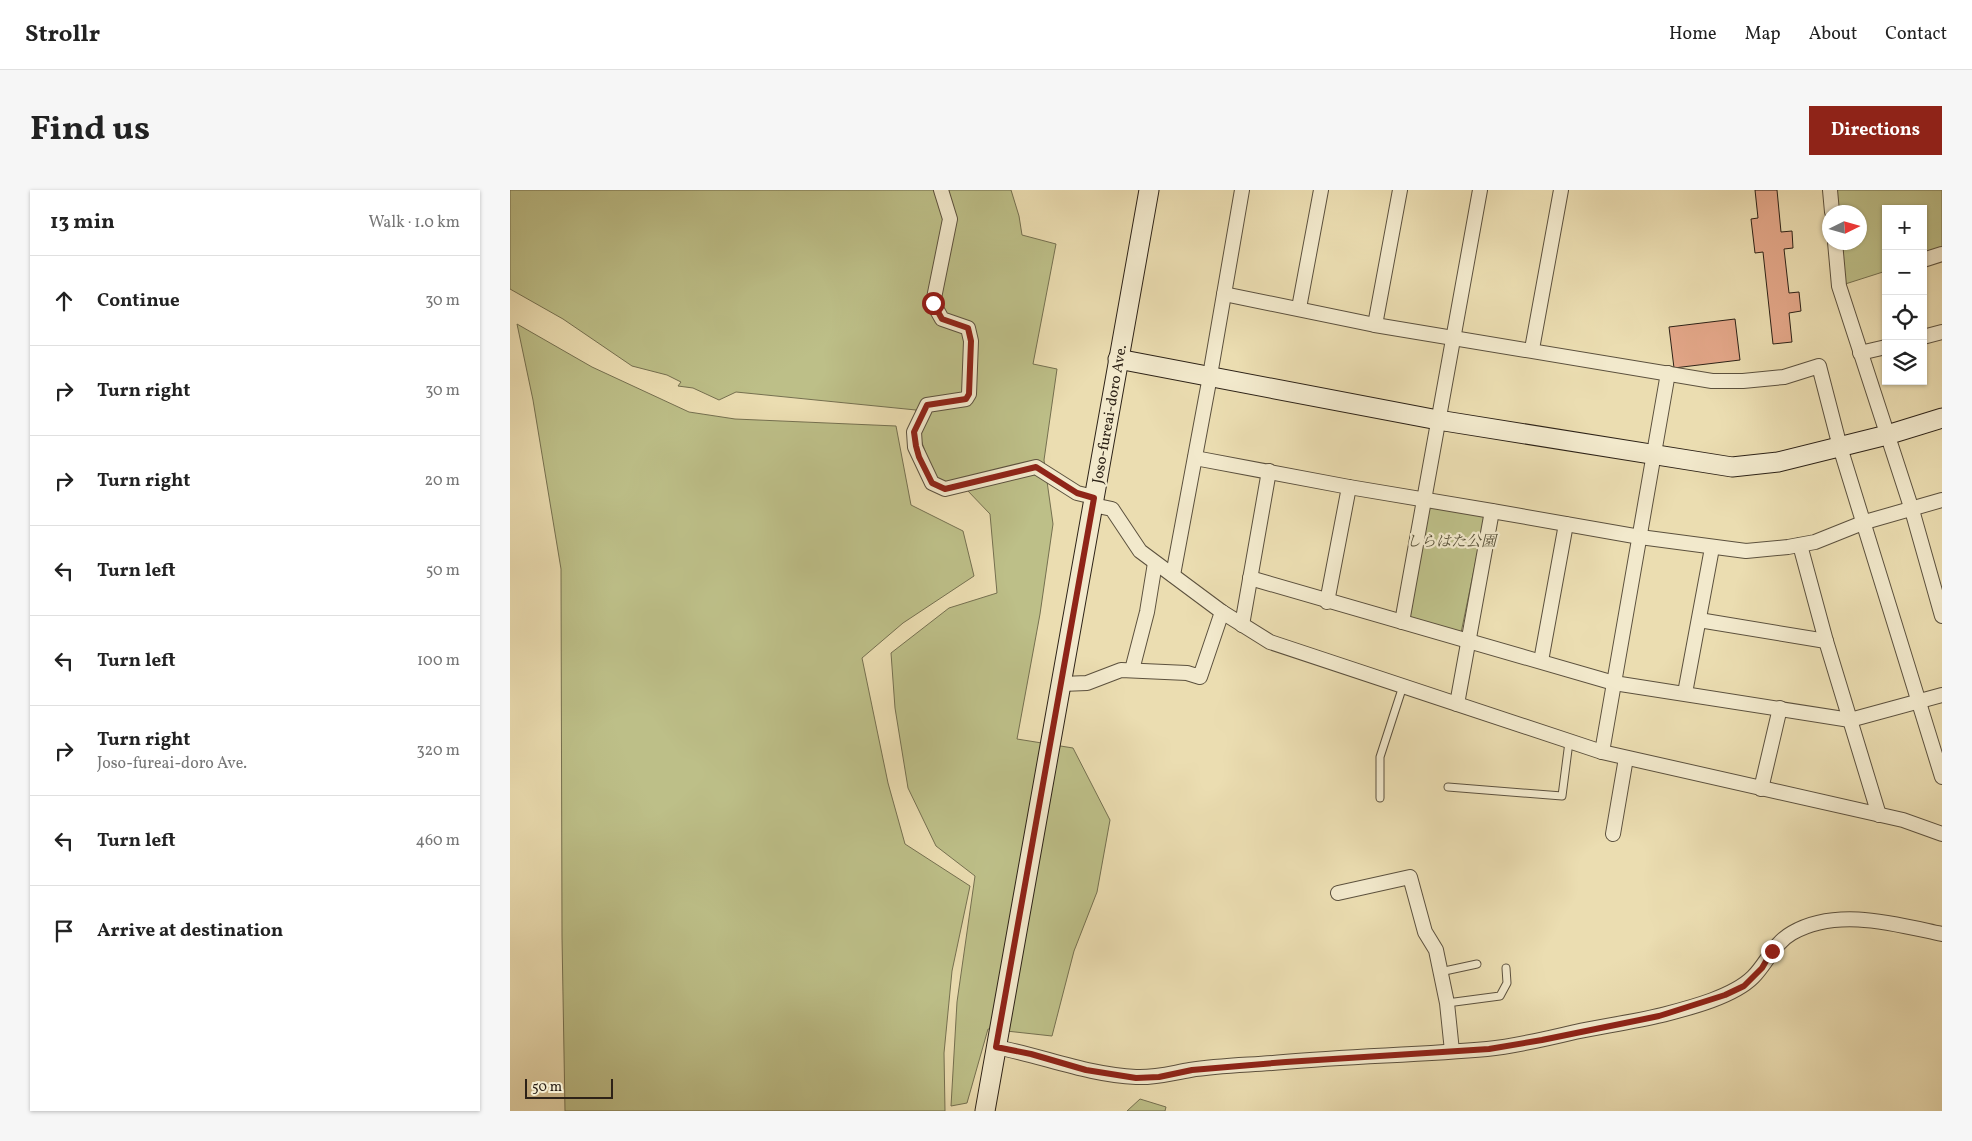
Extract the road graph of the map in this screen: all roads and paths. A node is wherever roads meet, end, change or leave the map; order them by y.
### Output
1 (942, 190) edge
2 (1149, 190) edge
3 (1242, 190) edge
4 (1321, 190) edge
5 (1400, 190) edge
6 (1480, 190) edge
7 (1561, 190) edge
8 (1830, 190) edge
9 (1831, 205) edge
10 (1836, 250) edge
11 (1942, 254) edge
12 (1927, 259) edge
13 (1224, 294) junction
14 (1298, 308) junction
15 (1375, 325) junction
16 (1942, 332) edge
17 (1453, 336) junction
18 (1927, 336) edge
19 (1882, 348) edge
20 (1532, 350) junction
21 (1860, 353) junction
22 (1118, 359) junction
23 (1668, 373) junction
24 (1210, 376) junction
25 (1942, 418) edge
26 (1438, 420) junction
27 (1887, 435) junction
28 (1840, 447) junction
29 (1655, 456) junction
30 (1195, 458) junction
31 (1269, 471) junction
32 (1349, 487) junction
33 (1423, 499) junction
34 (1942, 500) edge
35 (1094, 501) junction
36 (1492, 510) junction
37 (1912, 510) junction
38 (1865, 522) junction
39 (1566, 524) junction
40 (1640, 537) junction
41 (1800, 545) junction
42 (1712, 548) junction
43 (1155, 563) junction
44 (1172, 576) junction
45 (1250, 578) junction
46 (1327, 602) junction
47 (1222, 612) junction
48 (1942, 616) edge
49 (1699, 620) junction
50 (1402, 622) junction
51 (1242, 626) junction
52 (1469, 641) junction
53 (1826, 641) junction
54 (1541, 662) junction
55 (1132, 670) junction
56 (1614, 683) junction
57 (1062, 684) junction
58 (1403, 686) junction
59 (1685, 693) junction
60 (1942, 695) edge
61 (1919, 701) junction
62 (1457, 704) junction
63 (1780, 708) junction
64 (1850, 720) junction
65 (1570, 742) junction
66 (1602, 752) junction
67 (1626, 758) junction
68 (1942, 777) edge
69 (1448, 786) dead end
70 (1761, 789) junction
71 (1380, 798) dead end
72 (1878, 815) junction
73 (1613, 834) dead end
74 (1942, 834) edge
75 (1338, 893) dead end
76 (1942, 934) edge
77 (1477, 964) dead end
78 (1506, 968) dead end
79 (1440, 972) junction
80 (1447, 1003) junction
81 (996, 1047) junction
82 (1452, 1051) junction
83 (985, 1111) edge

1 - 35 street
2 - 22 street, Joso-fureai-doro Ave.
3 - 13 street
4 - 14 street
5 - 15 street
6 - 17 street
7 - 20 street
8 - 9 street
10 - 21 street
11 - 12 street
13 - 14 street
13 - 24 street
14 - 15 street
15 - 17 street
16 - 18 street
17 - 20 street
17 - 26 street
19 - 21 street
20 - 23 street
21 - 27 street
22 - 24 street
22 - 35 street, Joso-fureai-doro Ave.
23 - 28 street
23 - 29 street
24 - 26 street
24 - 30 street
25 - 27 street
26 - 29 street
26 - 33 street
27 - 28 street
27 - 37 street
28 - 29 street
28 - 38 street
29 - 40 street
30 - 31 street
30 - 44 street
31 - 32 street
31 - 45 street
32 - 33 street
32 - 46 street
33 - 36 street
33 - 50 street
34 - 37 street
35 - 43 street
35 - 57 street, Joso-fureai-doro Ave.
36 - 39 street
36 - 52 street
37 - 38 street
37 - 48 street
38 - 41 street
38 - 61 street
39 - 40 street
39 - 54 street
40 - 42 street
40 - 56 street
41 - 42 street
41 - 53 street
42 - 49 street
43 - 44 street
43 - 55 street
44 - 47 street
45 - 46 street
45 - 51 street
46 - 50 street
47 - 51 street
47 - 55 street
49 - 53 street
49 - 59 street
50 - 52 street
51 - 58 street
52 - 54 street
52 - 62 street
53 - 64 street
54 - 56 street
55 - 57 street
56 - 59 street
56 - 66 street
57 - 81 street, Joso-fureai-doro Ave.
58 - 62 street
58 - 71 lane
59 - 63 street
60 - 61 street
61 - 64 street
61 - 68 street
62 - 65 street
63 - 64 street
63 - 70 street
64 - 72 street
65 - 66 street
65 - 69 lane
66 - 67 street
67 - 70 street
67 - 73 street
70 - 72 street
72 - 74 street
75 - 79 street
76 - 82 street
77 - 79 lane
78 - 80 lane
79 - 80 street
80 - 82 street
81 - 82 street
81 - 83 street, Joso-fureai-doro Ave.

